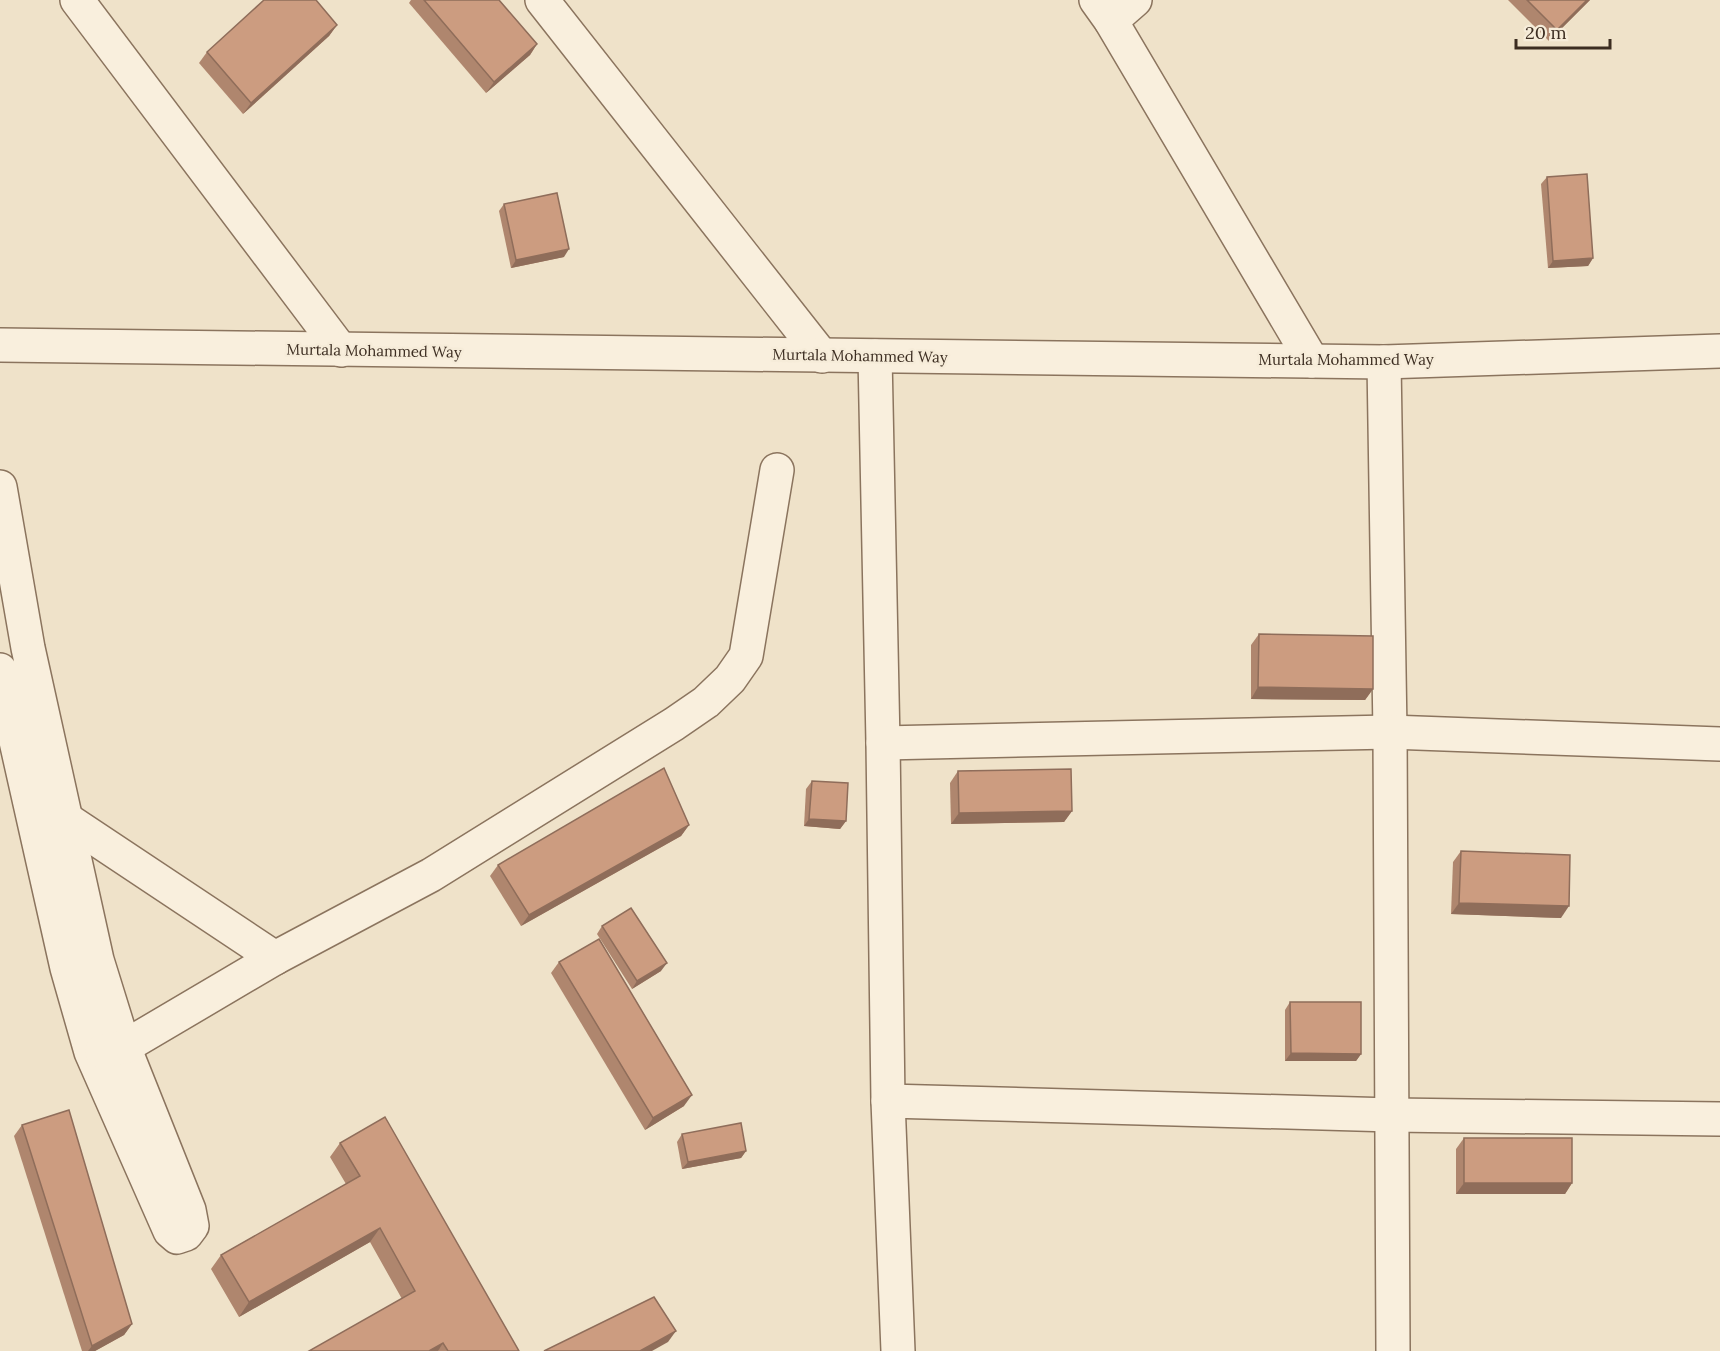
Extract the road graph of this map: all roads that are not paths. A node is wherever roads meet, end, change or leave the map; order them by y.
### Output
1 (77, 0) edge
2 (542, 0) edge
3 (1114, 7) edge
4 (0, 345) edge
5 (341, 350) junction
6 (1720, 351) edge
7 (822, 356) junction
8 (875, 357) junction
9 (1312, 361) junction
10 (1384, 362) junction
11 (777, 470) dead end
12 (0, 488) edge
13 (11, 671) edge
14 (1390, 732) junction
15 (884, 742) junction
16 (1720, 744) edge
17 (66, 819) junction
18 (275, 958) junction
19 (124, 1047) junction
20 (91, 1052) junction
21 (888, 1101) junction
22 (1392, 1115) junction
23 (1720, 1119) edge
24 (898, 1351) edge
25 (1393, 1351) edge

1 - 5 street
2 - 7 street
3 - 9 street
4 - 5 street, Murtala Mohammed Way
5 - 7 street, Murtala Mohammed Way
6 - 10 street, Murtala Mohammed Way
7 - 8 street, Murtala Mohammed Way
8 - 9 street, Murtala Mohammed Way
8 - 15 street
9 - 10 street, Murtala Mohammed Way
10 - 14 street
11 - 18 street
12 - 13 street
13 - 17 street
13 - 20 street
14 - 15 street
14 - 16 street
14 - 22 street
15 - 21 street
17 - 18 street
17 - 19 street
18 - 19 street
19 - 20 street
19 - 20 street
21 - 22 street
21 - 24 street
22 - 23 street
22 - 25 street

